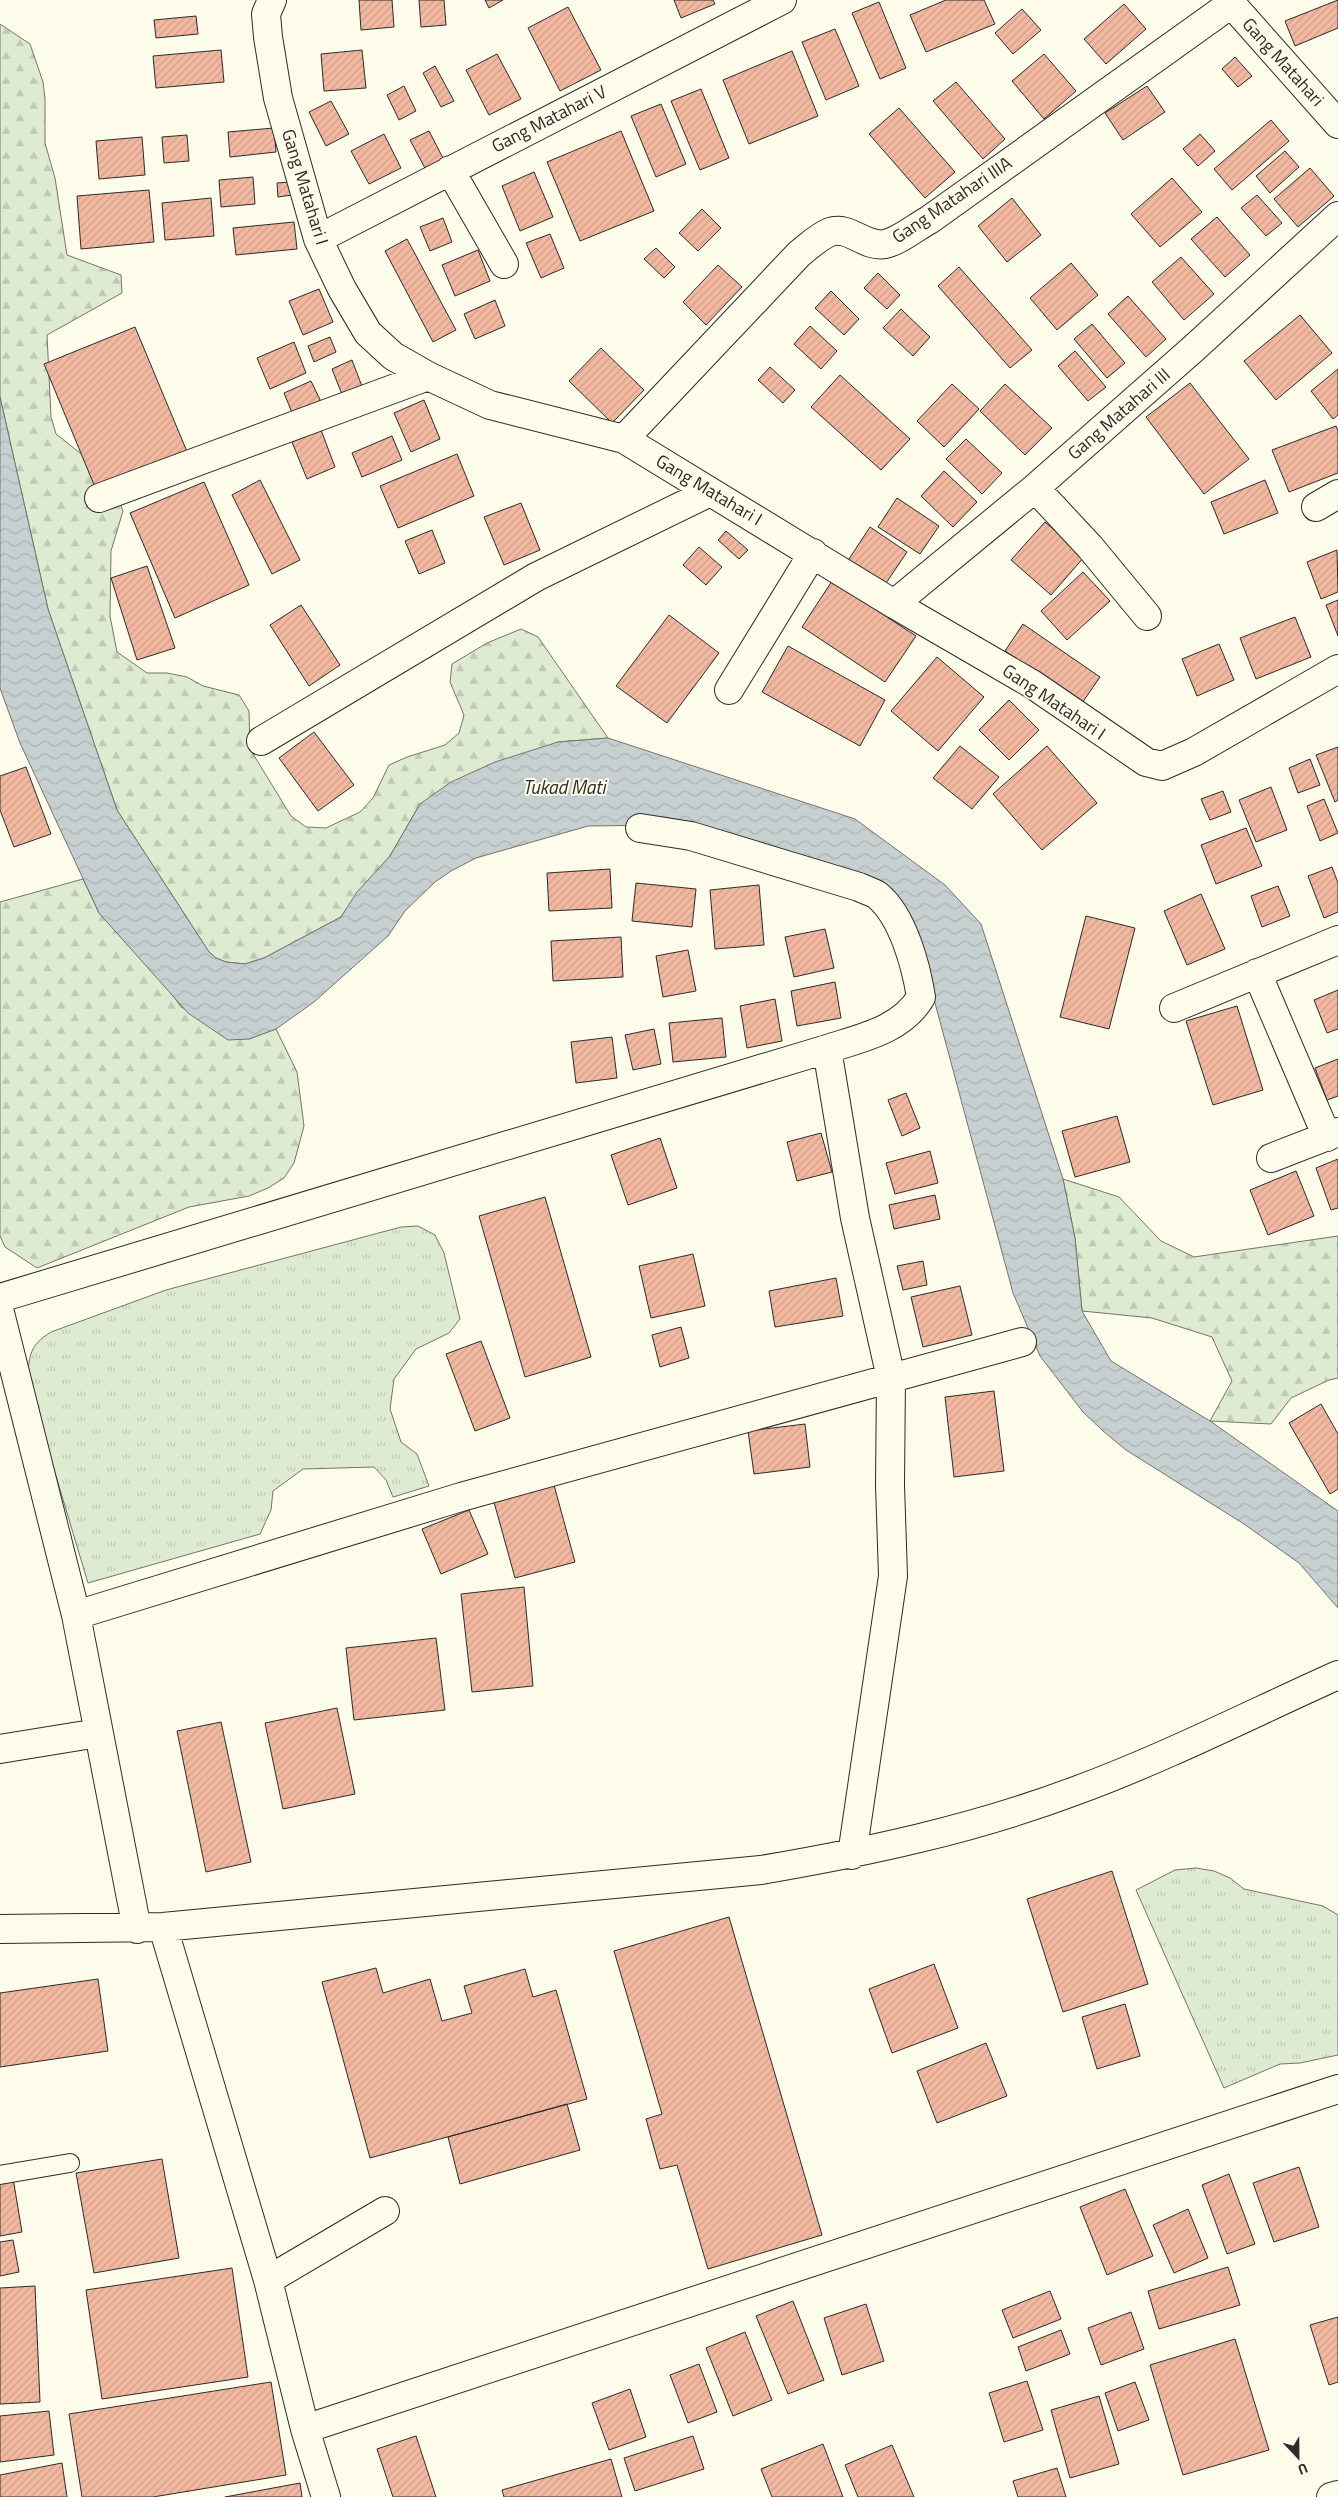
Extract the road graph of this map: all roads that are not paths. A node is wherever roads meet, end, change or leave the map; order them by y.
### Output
1 (272, 0) edge
2 (782, 0) edge
3 (1229, 2) edge
4 (1338, 124) edge
5 (450, 170) junction
6 (1338, 216) edge
7 (318, 239) junction
8 (504, 264) dead end
9 (428, 376) junction
10 (624, 439) junction
11 (1035, 488) junction
12 (710, 492) junction
13 (99, 498) dead end
14 (813, 553) junction
15 (894, 604) junction
16 (1147, 616) dead end
17 (1338, 670) edge
18 (729, 690) dead end
19 (262, 741) dead end
20 (640, 828) dead end
21 (1338, 940) edge
22 (1257, 973) junction
23 (1174, 1008) dead end
24 (828, 1049) junction
25 (1332, 1135) edge
26 (1271, 1158) dead end
27 (0, 1298) edge
28 (0, 1313) edge
29 (1022, 1342) dead end
30 (891, 1378) junction
31 (76, 1616) junction
32 (1338, 1675) edge
33 (98, 1733) junction
34 (0, 1749) edge
35 (852, 1855) junction
36 (150, 1928) junction
37 (0, 1929) edge
38 (1338, 2089) edge
39 (70, 2163) dead end
40 (0, 2175) edge
41 (385, 2211) dead end
42 (268, 2280) junction
43 (305, 2430) junction
44 (1338, 2495) edge
45 (326, 2497) edge
46 (1331, 2497) edge

1 - 7 street, Gang Matahari I
2 - 5 street, Gang Matahari V
3 - 4 street, Gang Matahari
3 - 10 street, Gang Matahari IIIA
5 - 7 street, Gang Matahari V
5 - 8 street
6 - 11 street, Gang Matahari III
7 - 9 street, Gang Matahari I
9 - 10 street, Gang Matahari I
9 - 13 street
10 - 12 street, Gang Matahari I
11 - 15 street, Gang Matahari III
11 - 16 street
12 - 14 street, Gang Matahari I
12 - 19 street
14 - 15 street, Gang Matahari I
14 - 18 street
15 - 17 street, Gang Matahari I
20 - 24 street
21 - 22 street
22 - 23 street
22 - 25 street
24 - 27 street
24 - 30 street
25 - 26 street
28 - 31 street
29 - 30 street
30 - 31 street
30 - 35 street
31 - 33 street
32 - 35 street
33 - 34 street
33 - 36 street
35 - 36 street
36 - 37 street
36 - 42 street
38 - 43 street
39 - 40 lane
41 - 42 street
42 - 43 street
43 - 45 street
44 - 46 street

